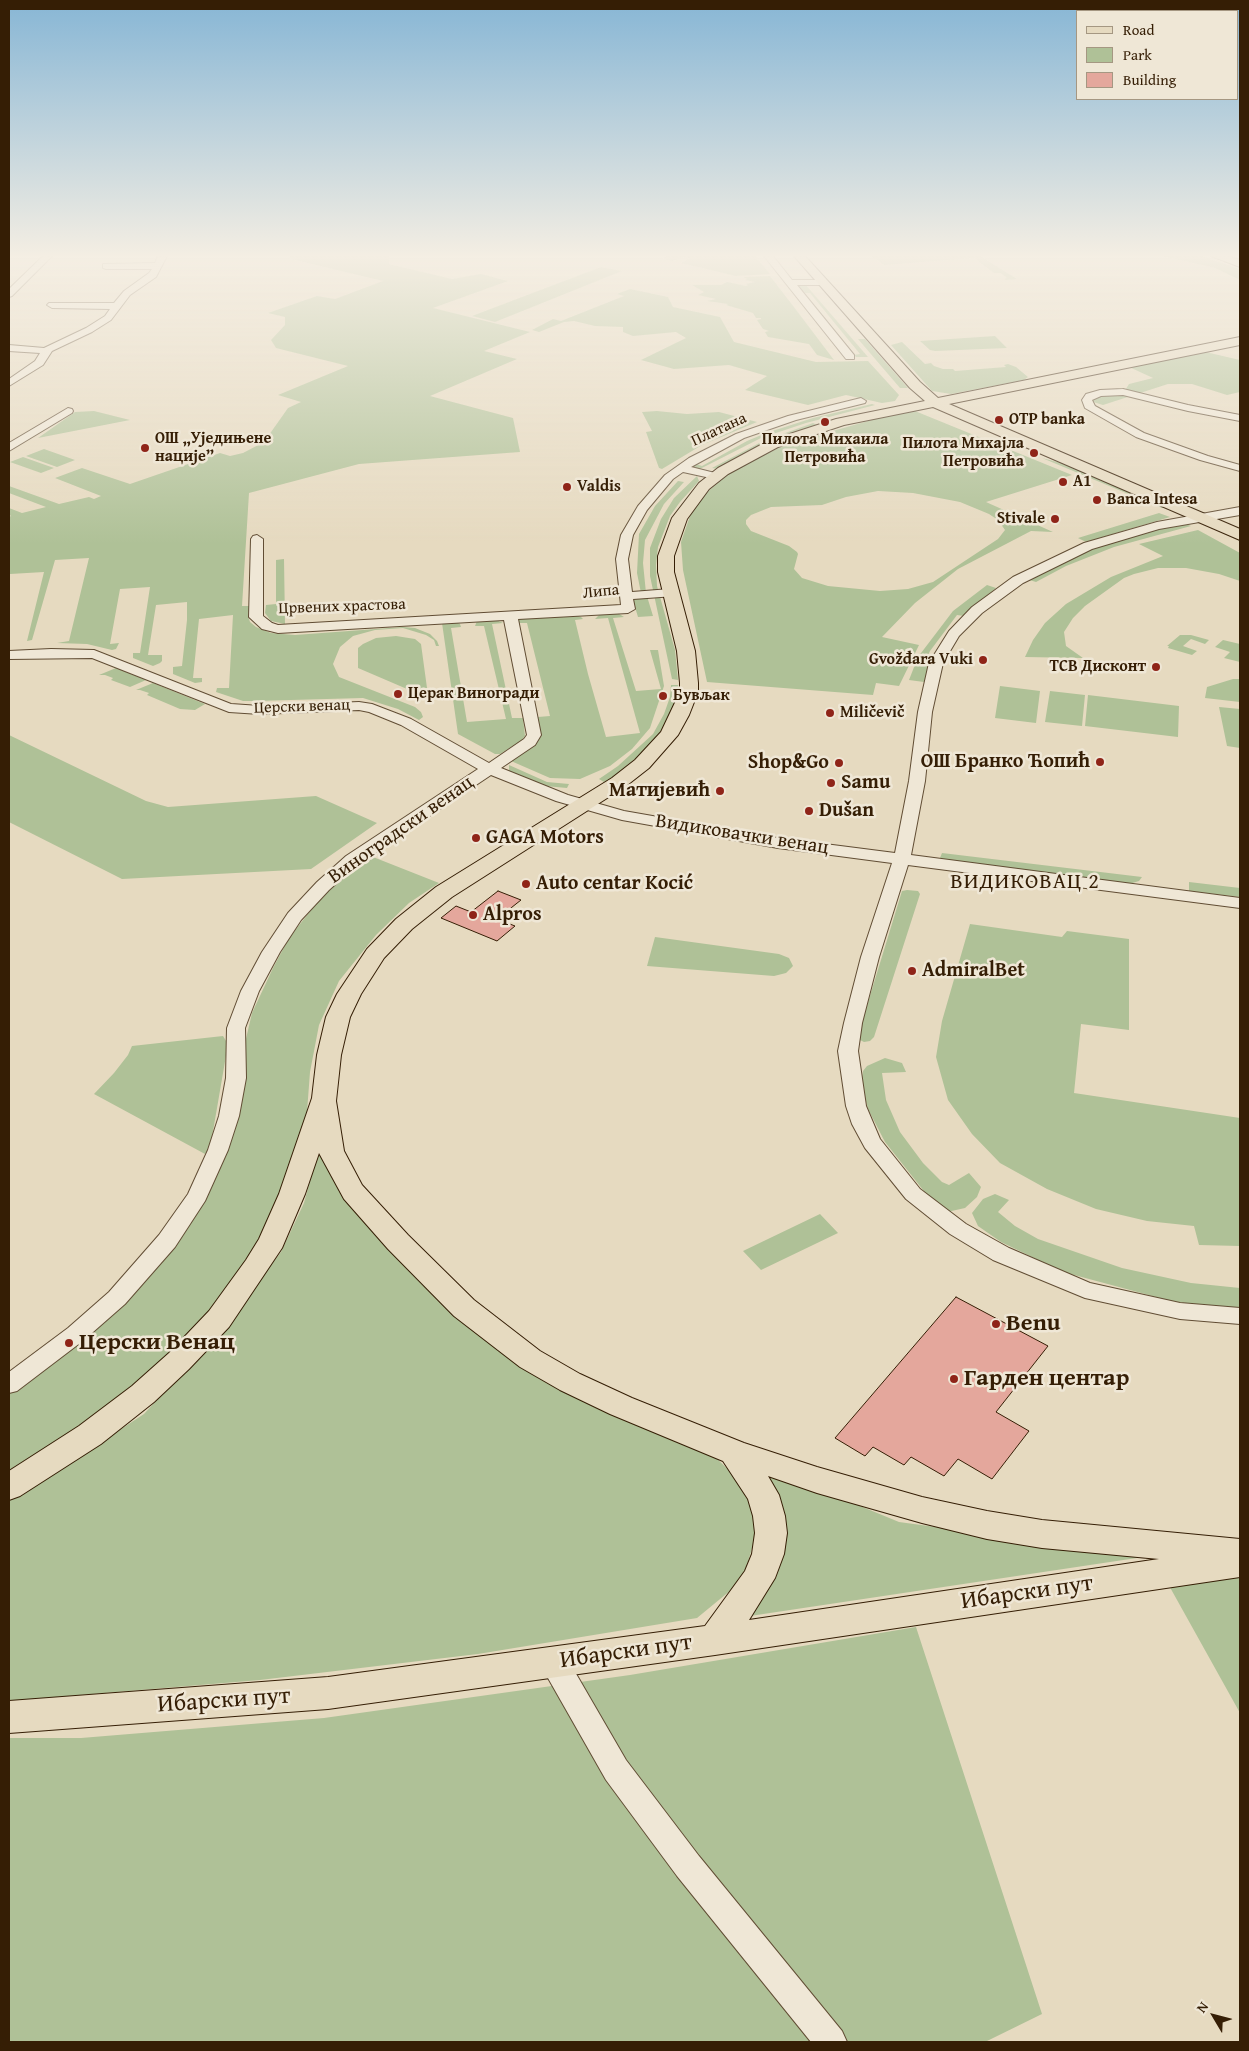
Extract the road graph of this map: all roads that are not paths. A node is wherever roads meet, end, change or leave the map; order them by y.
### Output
1 (47, 351) edge
2 (846, 352) edge
3 (885, 352) edge
4 (1187, 352) edge
5 (850, 356) dead end
6 (9, 383) edge
7 (861, 401) dead end
8 (936, 403) junction
9 (68, 411) dead end
10 (1240, 418) edge
11 (9, 448) edge
12 (680, 468) junction
13 (1240, 468) edge
14 (716, 476) junction
15 (1240, 511) edge
16 (1201, 516) junction
17 (1240, 535) edge
18 (257, 539) dead end
19 (670, 592) junction
20 (626, 596) junction
21 (510, 616) junction
22 (450, 619) joint
23 (9, 655) edge
24 (489, 769) junction
25 (584, 805) junction
26 (902, 860) junction
27 (1240, 902) edge
28 (324, 1098) junction
29 (1240, 1316) edge
30 (9, 1384) edge
31 (734, 1452) junction
32 (9, 1487) edge
33 (1240, 1552) edge
34 (1240, 1563) edge
35 (714, 1640) junction
36 (554, 1662) junction
37 (9, 1717) edge
38 (831, 2042) edge

1 - 6 street
2 - 5 street
3 - 8 main road
4 - 8 main road
7 - 12 street, Платана
8 - 14 main road
8 - 16 main road
9 - 11 street
10 - 13 street
12 - 14 street
12 - 20 street, Липа
14 - 19 main road
15 - 16 street
16 - 17 main road
16 - 26 street
18 - 22 street, Црвених храстова
19 - 20 street
19 - 25 main road
20 - 21 street, Липа
21 - 22 street, Липа
21 - 24 street
23 - 24 street, Церски венац
24 - 25 street, Церски венац
24 - 30 street, Виноградски венац
25 - 26 street, Видиковачки венац
25 - 28 main road
26 - 27 street, Видиковачки венац
26 - 29 street
28 - 31 main road
28 - 32 main road
31 - 33 main road
31 - 35 main road
34 - 35 main road, Ибарски пут
35 - 36 main road, Ибарски пут
36 - 37 main road, Ибарски пут
36 - 38 street

